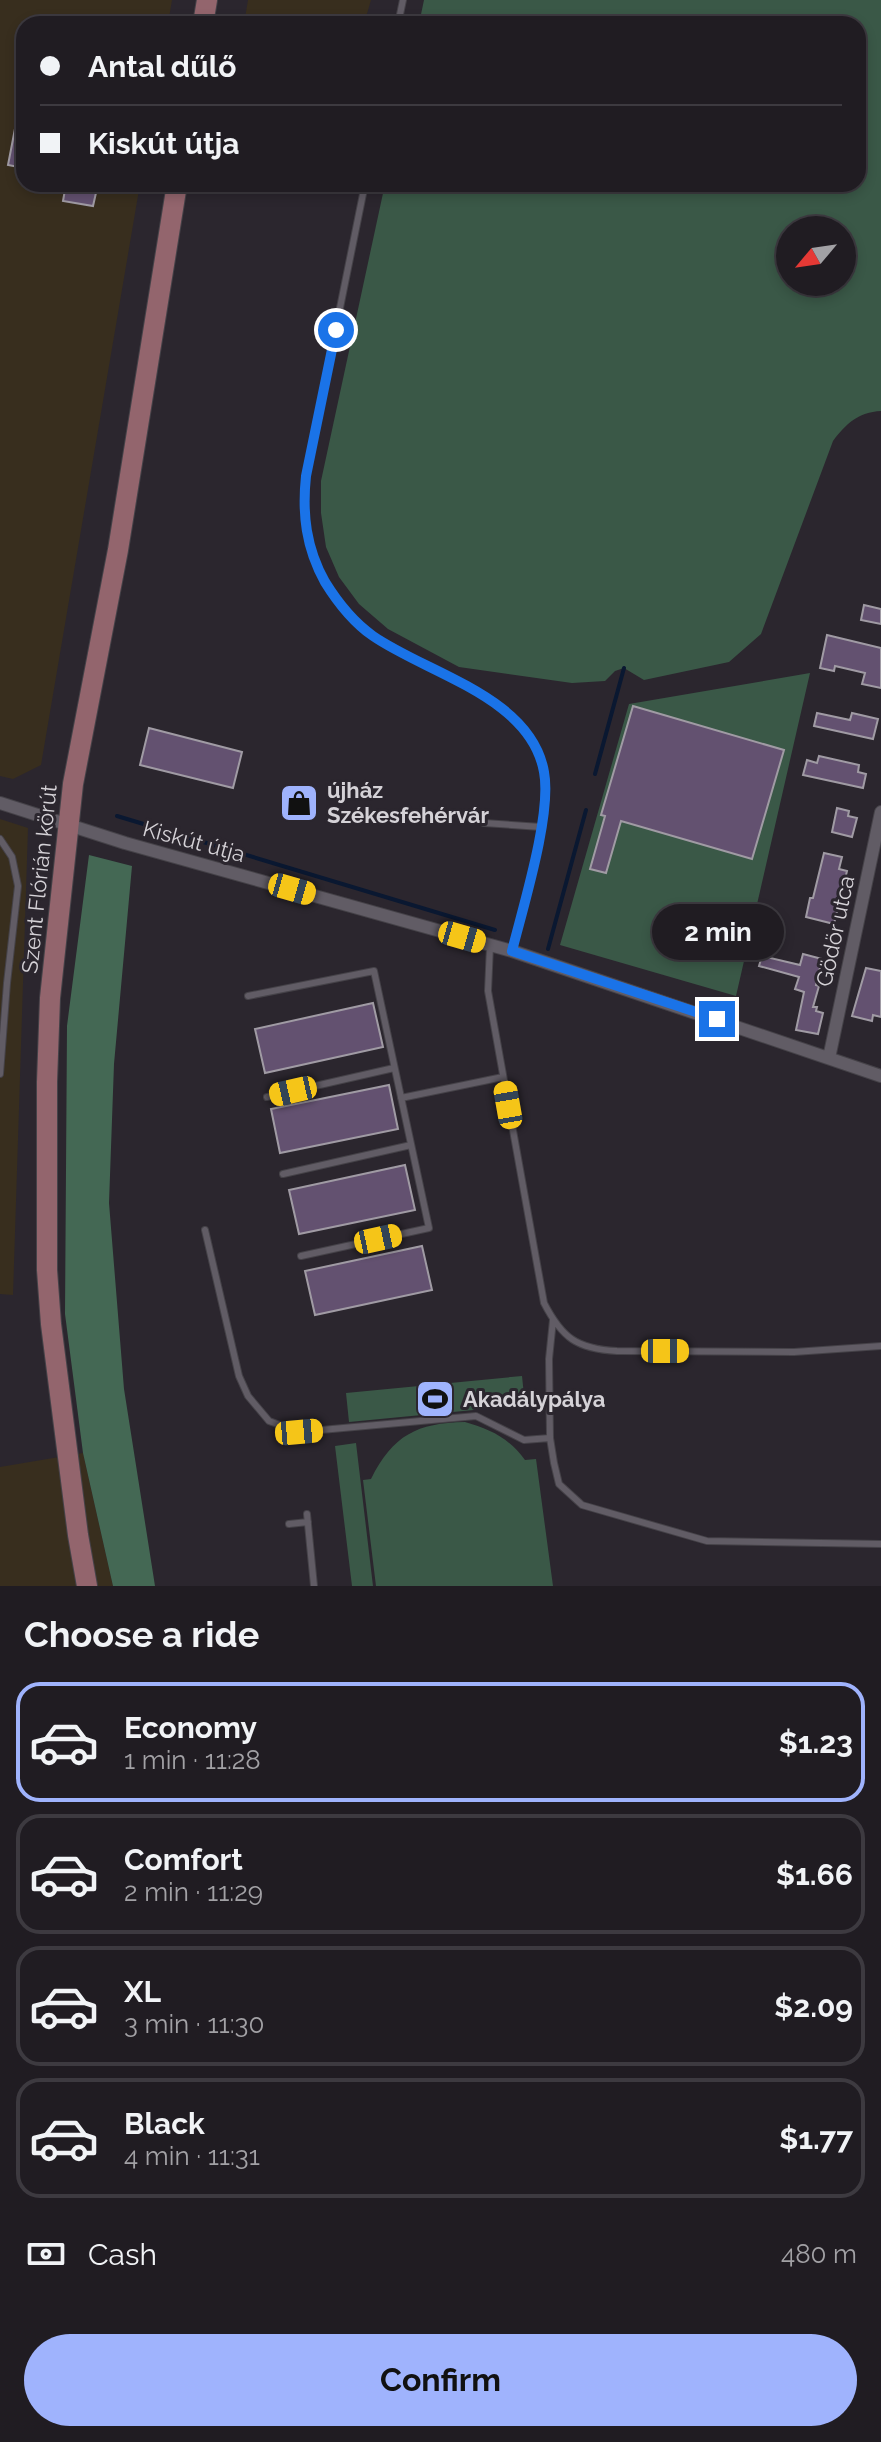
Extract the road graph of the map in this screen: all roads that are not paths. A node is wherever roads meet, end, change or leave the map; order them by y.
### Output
1 (176, 192) edge
2 (363, 192) edge
3 (0, 803) edge
4 (881, 812) edge
5 (484, 823) dead end
6 (68, 825) junction
7 (541, 827) junction
8 (0, 839) edge
9 (490, 946) junction
10 (512, 951) junction
11 (3, 983) edge
12 (248, 996) dead end
13 (829, 1058) junction
14 (394, 1068) junction
15 (0, 1074) edge
16 (881, 1076) edge
17 (503, 1077) junction
18 (267, 1097) dead end
19 (401, 1098) junction
20 (411, 1145) junction
21 (283, 1174) dead end
22 (205, 1230) dead end
23 (301, 1256) dead end
24 (553, 1320) junction
25 (881, 1346) edge
26 (550, 1438) junction
27 (289, 1524) dead end
28 (881, 1544) edge
29 (87, 1586) edge
30 (314, 1586) edge

1 - 6 main road, Szent Flórián körút
2 - 7 lane
3 - 6 street, Kiskút útja
4 - 13 street, Gödör utca
5 - 7 lane
6 - 9 street, Kiskút útja
6 - 29 main road, Szent Flórián körút
7 - 10 lane
8 - 11 lane
9 - 10 street, Kiskút útja
9 - 17 lane
10 - 13 street, Kiskút útja
11 - 15 lane
12 - 14 lane
13 - 16 street, Kiskút útja
14 - 18 lane
14 - 19 lane
17 - 19 lane
17 - 24 lane
19 - 20 lane
20 - 21 lane
20 - 23 lane
22 - 26 lane
24 - 25 lane
24 - 26 lane
26 - 28 lane
27 - 30 lane

